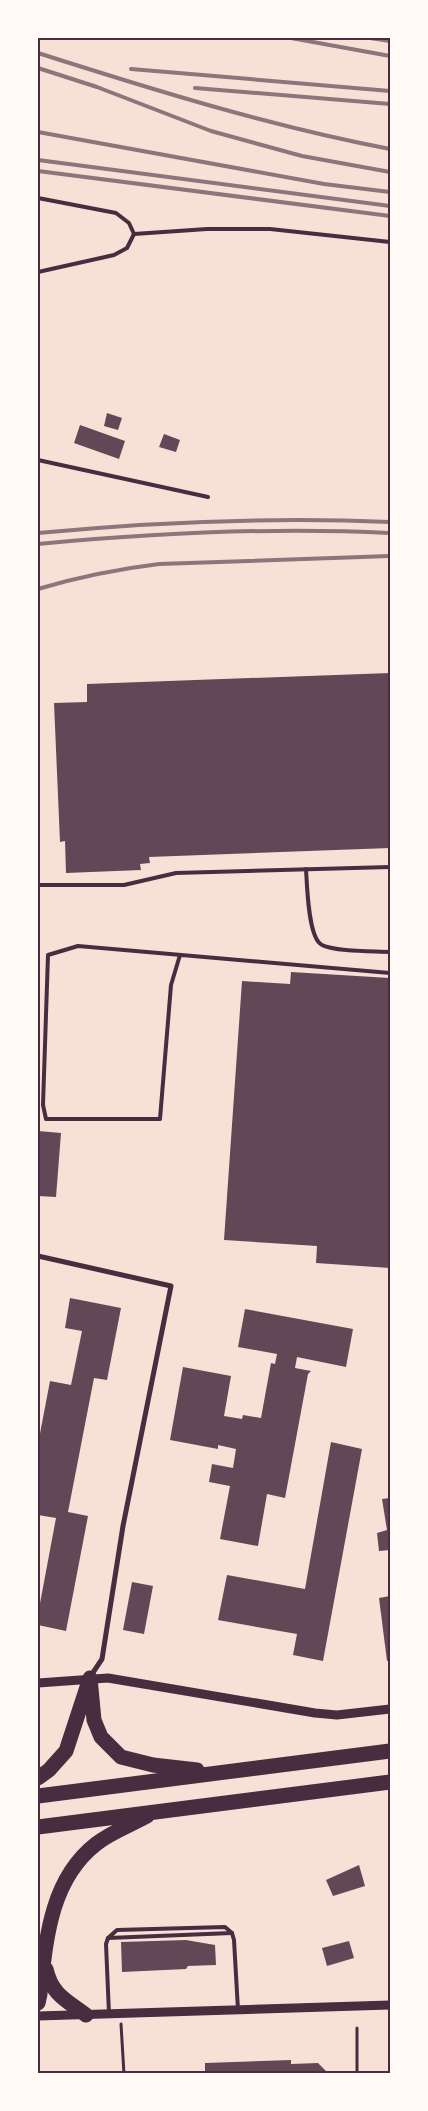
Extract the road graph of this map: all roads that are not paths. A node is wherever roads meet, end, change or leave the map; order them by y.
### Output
1 (38, 198) edge
2 (134, 234) junction
3 (390, 242) edge
4 (38, 272) edge
5 (38, 460) edge
6 (208, 497) dead end
7 (390, 867) edge
8 (306, 868) junction
9 (38, 885) edge
10 (390, 952) edge
11 (180, 955) junction
12 (390, 973) edge
13 (38, 1256) edge
14 (90, 1678) junction
15 (38, 1683) edge
16 (390, 1709) edge
17 (390, 1751) edge
18 (222, 1773) junction
19 (38, 1778) edge
20 (390, 1782) edge
21 (38, 1796) edge
22 (155, 1812) junction
23 (38, 1827) edge
24 (232, 1933) junction
25 (108, 1938) junction
26 (44, 1960) junction
27 (38, 2003) edge
28 (390, 2005) edge
29 (238, 2010) junction
30 (109, 2014) junction
31 (86, 2015) junction
32 (38, 2016) edge

1 - 2 lane
2 - 3 lane
2 - 4 lane
5 - 6 lane
7 - 8 lane
8 - 9 lane
8 - 10 lane
11 - 11 lane
11 - 12 lane
13 - 14 street
14 - 15 street
14 - 16 street
14 - 18 highway
14 - 19 highway
17 - 18 highway
18 - 21 highway
20 - 22 highway
22 - 23 highway
22 - 26 highway
24 - 25 lane
24 - 25 lane
24 - 29 lane
25 - 30 lane
26 - 27 highway
26 - 31 highway
28 - 29 street
29 - 30 street
30 - 31 street
31 - 32 street

